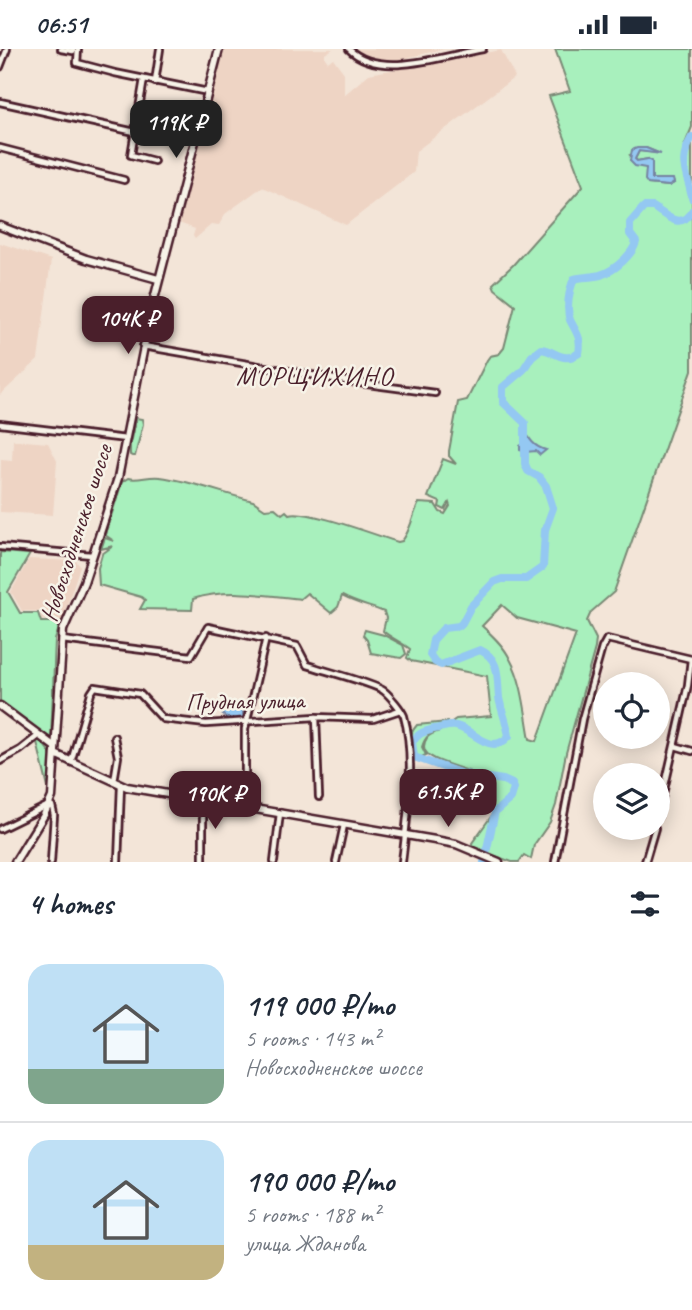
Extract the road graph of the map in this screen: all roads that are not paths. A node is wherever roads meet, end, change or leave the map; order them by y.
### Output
1 (7, 49) edge
2 (61, 49) edge
3 (76, 49) edge
4 (160, 49) edge
5 (219, 49) edge
6 (349, 49) edge
7 (483, 49) edge
8 (0, 68) edge
9 (144, 79) junction
10 (155, 82) junction
11 (208, 92) junction
12 (0, 101) edge
13 (135, 132) junction
14 (0, 148) edge
15 (154, 161) dead end
16 (124, 180) dead end
17 (0, 226) edge
18 (158, 279) junction
19 (143, 346) junction
20 (435, 393) dead end
21 (0, 424) edge
22 (127, 439) junction
23 (0, 547) edge
24 (93, 555) junction
25 (267, 638) junction
26 (61, 640) junction
27 (692, 659) edge
28 (0, 706) edge
29 (400, 710) junction
30 (316, 717) junction
31 (248, 723) junction
32 (39, 735) junction
33 (114, 737) dead end
34 (675, 746) junction
35 (55, 750) junction
36 (692, 751) edge
37 (0, 761) edge
38 (71, 761) junction
39 (670, 767) edge
40 (114, 782) junction
41 (121, 785) junction
42 (319, 797) dead end
43 (203, 800) junction
44 (48, 805) junction
45 (245, 807) junction
46 (279, 813) junction
47 (344, 825) junction
48 (0, 829) edge
49 (405, 835) junction
50 (651, 840) edge
51 (15, 862) edge
52 (51, 862) edge
53 (118, 862) edge
54 (203, 862) edge
55 (274, 862) edge
56 (336, 862) edge
57 (402, 862) edge
58 (499, 862) edge
59 (555, 862) edge
60 (645, 862) edge

1 - 8 street
2 - 3 street
3 - 9 street
4 - 10 street
5 - 11 street, Новосходненское шоссе
6 - 7 street
9 - 10 street
9 - 13 street
10 - 11 street
11 - 18 street, Новосходненское шоссе
12 - 13 street
13 - 15 street
14 - 16 street
17 - 18 street
18 - 19 street, Новосходненское шоссе
19 - 20 street
19 - 22 street, Новосходненское шоссе
21 - 22 street
22 - 24 street, Новосходненское шоссе
23 - 24 street
24 - 26 street, Новосходненское шоссе
25 - 26 street
25 - 29 street
25 - 31 street
26 - 35 street, Новосходненское шоссе
27 - 34 street
27 - 59 street
28 - 32 street
29 - 30 street, Прудная улица
29 - 49 street
30 - 31 street, Прудная улица
30 - 42 street
31 - 38 street, Прудная улица
31 - 45 street
32 - 35 street
32 - 37 street
33 - 40 street
34 - 36 street
34 - 39 street
35 - 38 street
35 - 44 street, Новосходненское шоссе
38 - 40 street
40 - 41 street
41 - 43 street
41 - 53 street
43 - 45 street
43 - 54 street
44 - 48 street
44 - 51 street, Новосходненское шоссе
44 - 52 street
45 - 46 street
46 - 47 street
46 - 55 street
47 - 49 street
47 - 56 street
49 - 57 street
49 - 58 street
50 - 60 street

